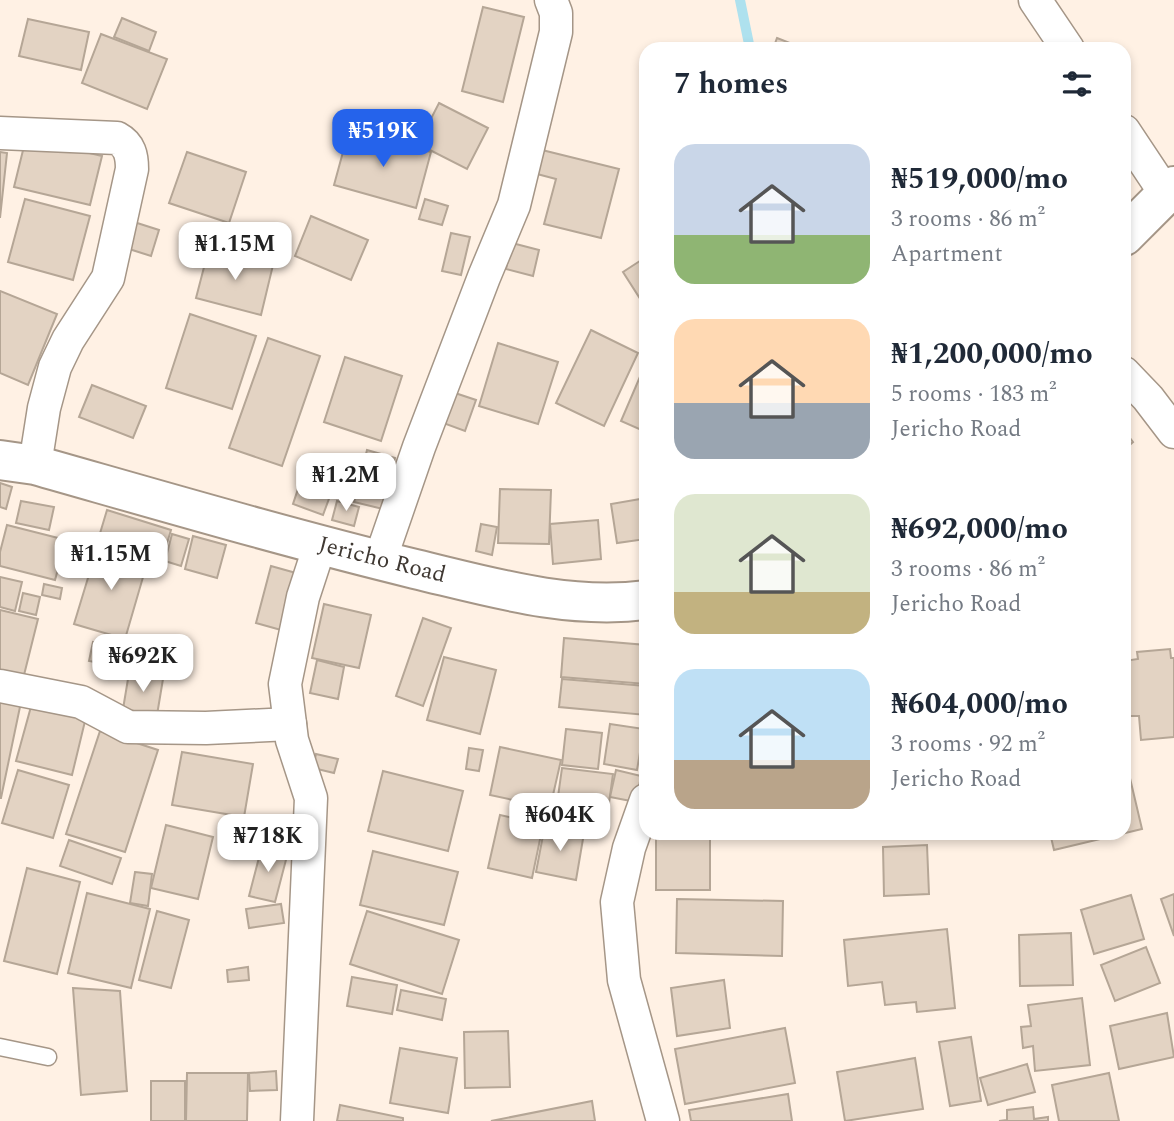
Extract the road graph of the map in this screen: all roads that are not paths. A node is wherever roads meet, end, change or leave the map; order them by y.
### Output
1 (551, 0) edge
2 (1035, 0) edge
3 (1063, 42) edge
4 (0, 133) edge
5 (1131, 140) edge
6 (1170, 190) edge
7 (1131, 229) edge
8 (1131, 380) edge
9 (1174, 432) edge
10 (18, 463) edge
11 (320, 545) junction
12 (380, 560) junction
13 (639, 601) edge
14 (0, 686) edge
15 (289, 724) junction
16 (639, 820) edge
17 (0, 1047) edge
18 (48, 1057) dead end
19 (297, 1121) edge
20 (663, 1121) edge

1 - 12 street
2 - 3 street
4 - 10 street
5 - 6 street
6 - 7 street
8 - 9 street
10 - 11 street, Jericho Road
11 - 12 street, Jericho Road
11 - 15 street
12 - 13 street, Jericho Road
14 - 15 street
15 - 19 street
16 - 20 street
17 - 18 lane

